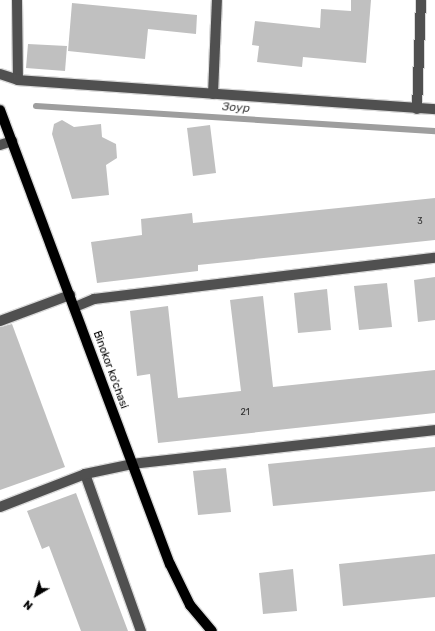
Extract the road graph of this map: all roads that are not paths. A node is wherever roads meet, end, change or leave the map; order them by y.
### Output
1 (17, 0) edge
2 (217, 0) edge
3 (421, 0) edge
4 (0, 74) edge
5 (18, 80) junction
6 (213, 94) junction
7 (417, 109) junction
8 (0, 110) edge
9 (435, 110) edge
10 (12, 141) junction
11 (0, 145) edge
12 (435, 258) edge
13 (70, 295) junction
14 (74, 307) junction
15 (0, 321) edge
16 (435, 430) edge
17 (132, 464) junction
18 (85, 474) junction
19 (0, 507) edge
20 (141, 631) edge
21 (212, 631) edge

1 - 5 street
2 - 6 street
3 - 7 street
4 - 5 street
5 - 6 street
6 - 7 street
7 - 9 street
8 - 10 main road, Binokor ko'chasi
10 - 11 street
10 - 13 main road, Binokor ko'chasi
12 - 14 street
13 - 14 main road, Binokor ko'chasi
13 - 15 street
14 - 17 main road, Binokor ko'chasi
16 - 17 street
17 - 18 street
17 - 21 main road, Binokor ko'chasi
18 - 19 street
18 - 20 street

